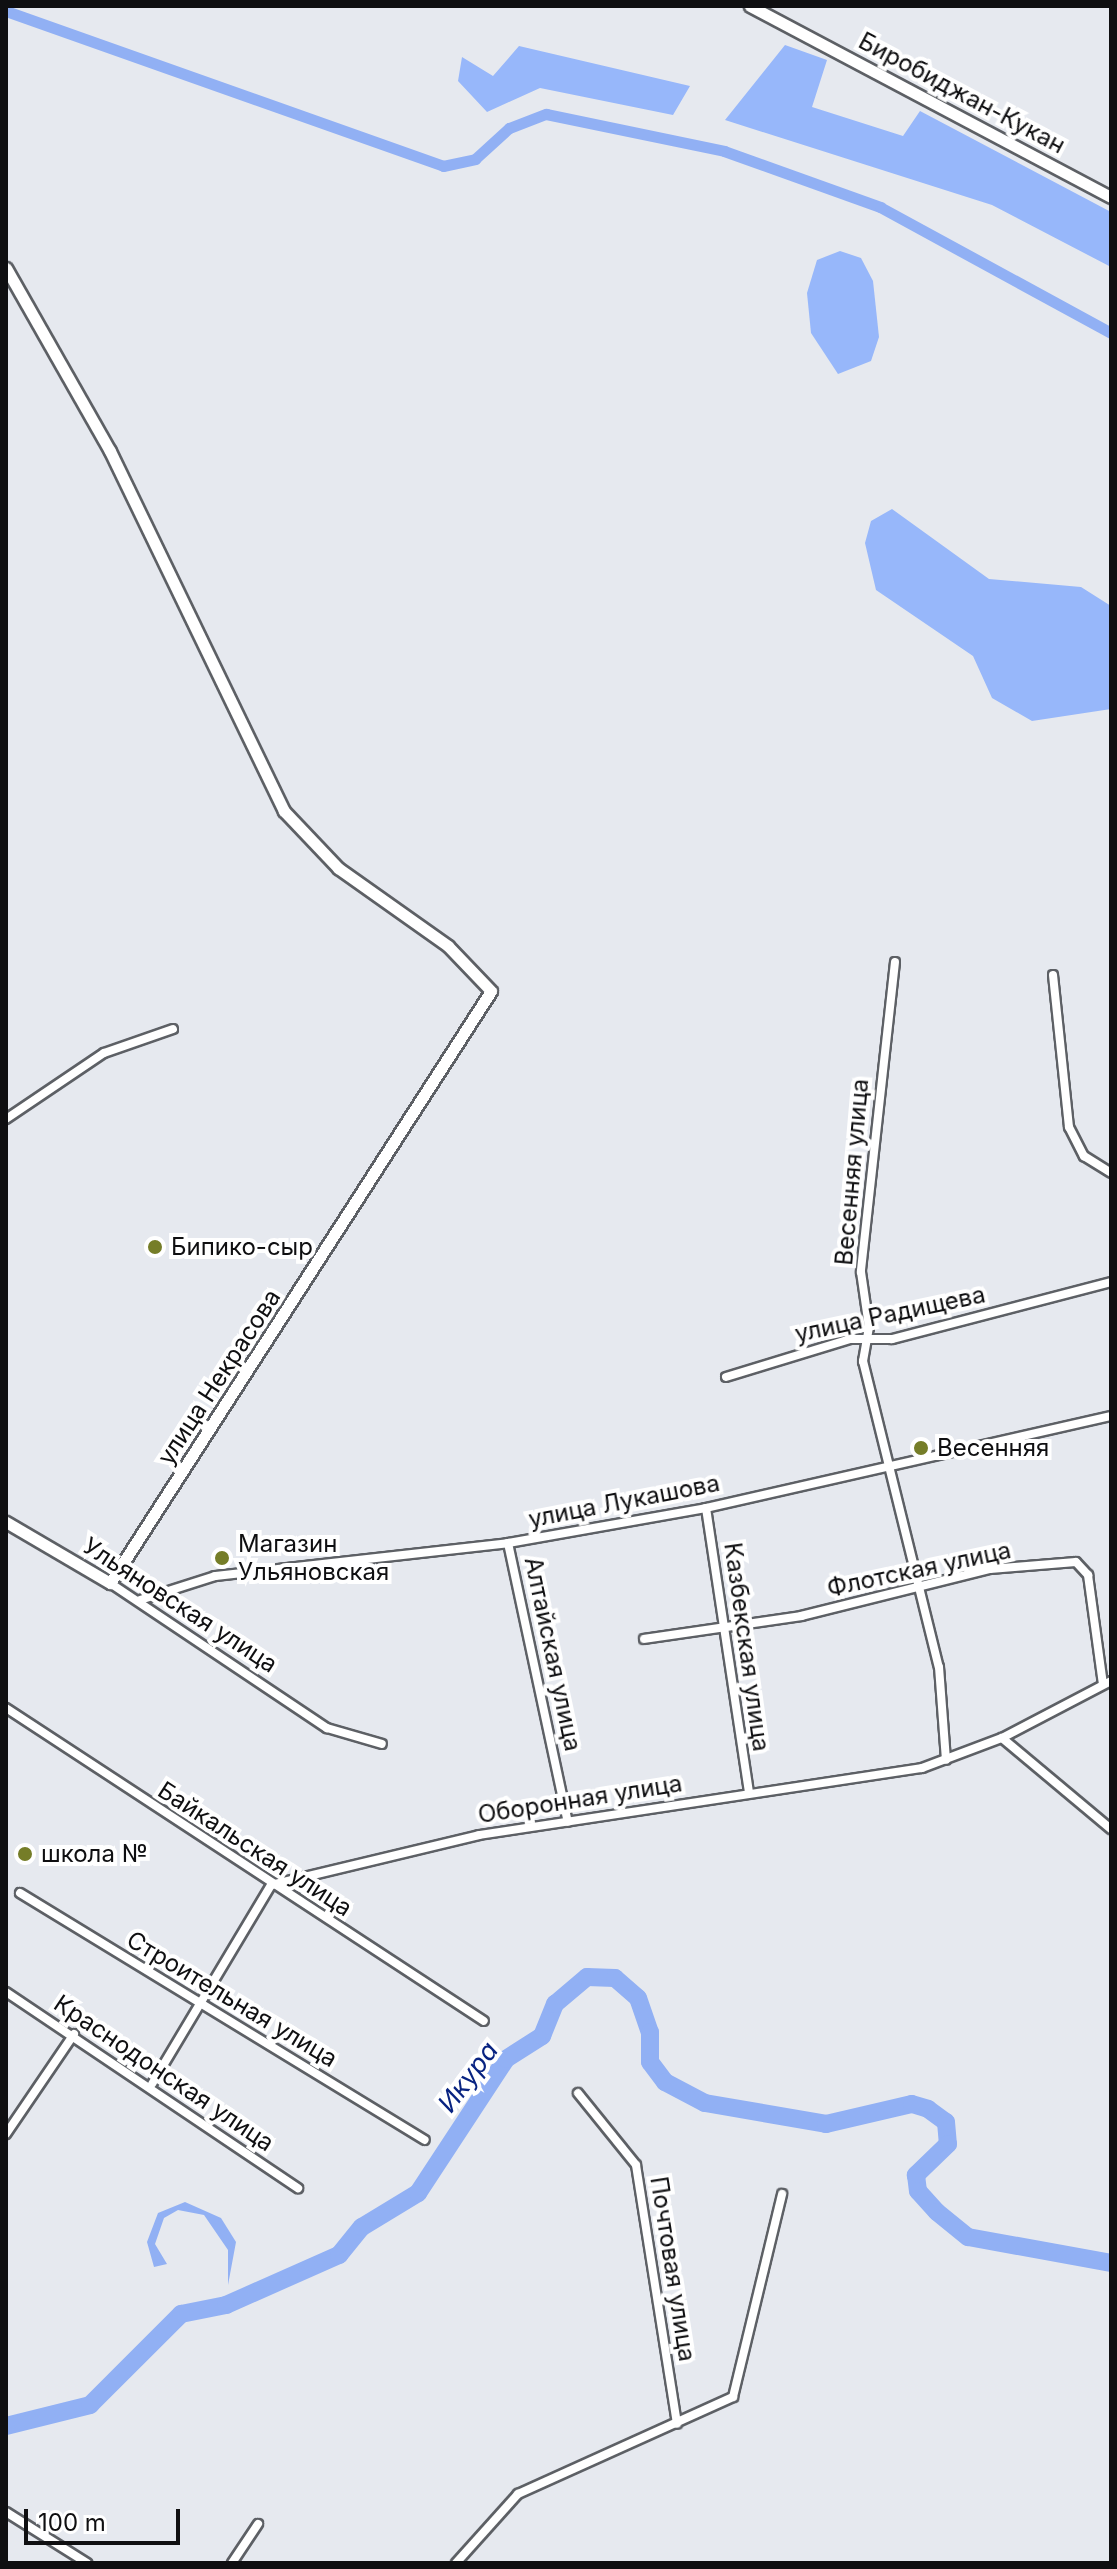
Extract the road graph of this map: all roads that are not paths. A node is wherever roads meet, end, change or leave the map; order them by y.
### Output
1 (750, 6) edge
2 (1111, 197) edge
3 (6, 268) edge
4 (895, 962) dead end
5 (1053, 975) dead end
6 (173, 1029) dead end
7 (6, 1119) edge
8 (1111, 1173) edge
9 (1111, 1282) edge
10 (867, 1344) junction
11 (726, 1377) dead end
12 (1111, 1416) edge
13 (887, 1467) junction
14 (706, 1508) junction
15 (6, 1522) edge
16 (508, 1543) junction
17 (110, 1583) junction
18 (921, 1589) junction
19 (140, 1600) junction
20 (723, 1625) junction
21 (644, 1639) dead end
22 (1107, 1682) edge
23 (6, 1708) edge
24 (1002, 1738) junction
25 (382, 1744) dead end
26 (946, 1760) junction
27 (749, 1792) junction
28 (568, 1822) junction
29 (1111, 1829) edge
30 (271, 1885) junction
31 (20, 1893) dead end
32 (6, 1992) edge
33 (200, 2003) junction
34 (484, 2021) dead end
35 (74, 2034) junction
36 (152, 2084) junction
37 (578, 2093) dead end
38 (6, 2134) edge
39 (424, 2140) dead end
40 (298, 2188) dead end
41 (782, 2194) dead end
42 (677, 2424) junction
43 (6, 2512) edge
44 (258, 2524) dead end
45 (87, 2563) edge
46 (232, 2563) edge
47 (456, 2563) edge

1 - 2 street, Биробиджан-Кукан
3 - 17 street, улица Некрасова
4 - 10 street, Весенняя улица
5 - 8 street
6 - 7 street
9 - 10 street, улица Радищева
10 - 11 street, улица Радищева
10 - 13 street, Весенняя улица
12 - 13 street, улица Лукашова
13 - 14 street, улица Лукашова
13 - 18 street, Весенняя улица
14 - 16 street, улица Лукашова
14 - 20 street, Казбекская улица
15 - 17 street, Ульяновская улица
16 - 19 street, улица Лукашова
16 - 28 street, Алтайская улица
17 - 19 street, Ульяновская улица
18 - 20 street, Флотская улица
18 - 22 street, Флотская улица
18 - 26 street, Весенняя улица
19 - 25 street, Ульяновская улица
20 - 21 street, Флотская улица
20 - 27 street, Казбекская улица
22 - 24 street, Оборонная улица
23 - 30 street, Байкальская улица
24 - 26 street, Оборонная улица
24 - 29 street
26 - 27 street, Оборонная улица
27 - 28 street, Оборонная улица
28 - 30 street, Оборонная улица
30 - 33 street
30 - 34 street, Байкальская улица
31 - 33 street, Строительная улица
32 - 35 street, Краснодонская улица
33 - 36 street
33 - 39 street, Строительная улица
35 - 36 street, Краснодонская улица
35 - 38 street
36 - 40 street, Краснодонская улица
37 - 42 street, Почтовая улица
41 - 42 street
42 - 47 street
43 - 45 street
44 - 46 street

